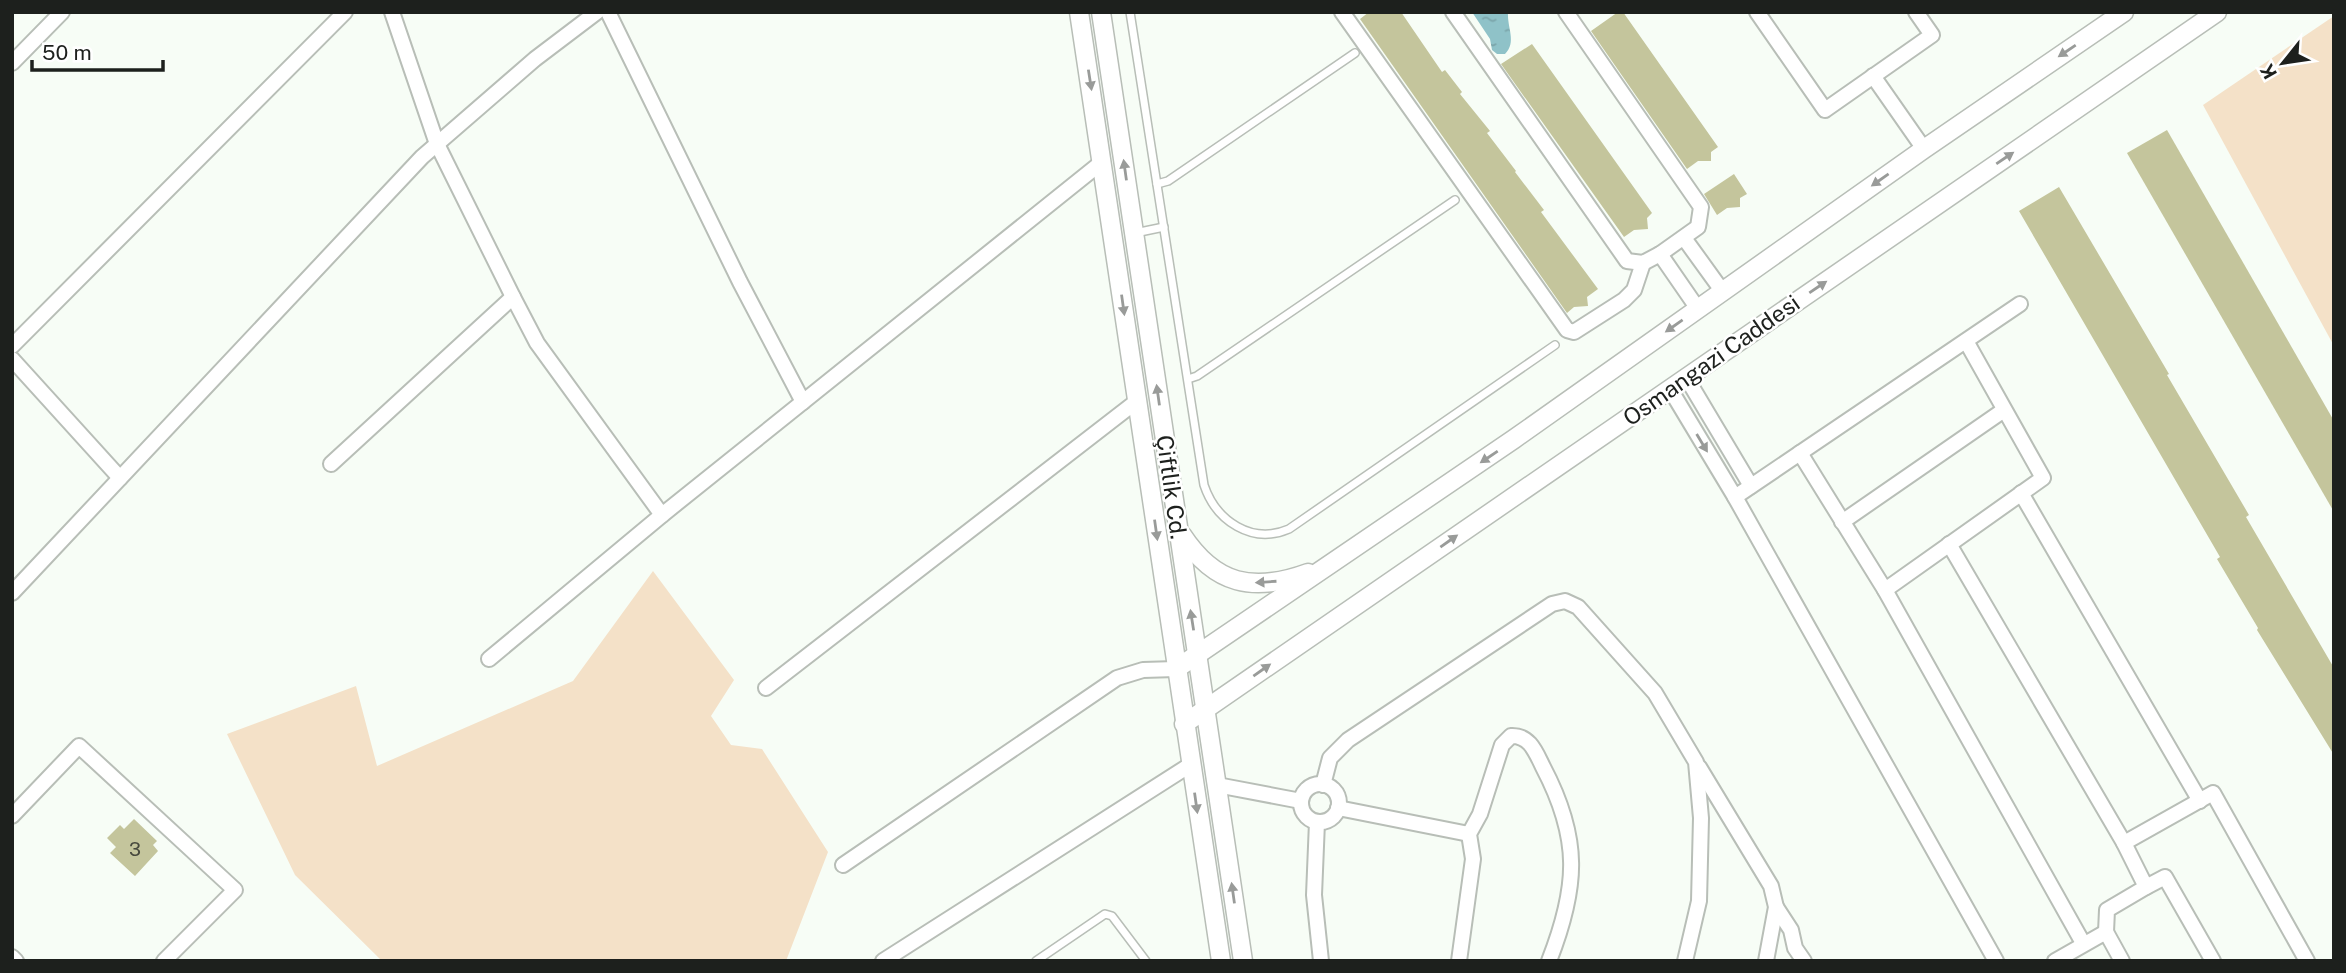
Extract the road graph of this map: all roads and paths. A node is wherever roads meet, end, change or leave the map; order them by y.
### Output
1 (62, 12) edge
2 (345, 12) edge
3 (393, 12) edge
4 (597, 12) edge
5 (608, 12) edge
6 (1079, 12) edge
7 (1101, 12) edge
8 (1130, 12) edge
9 (1342, 12) edge
10 (1452, 12) edge
11 (1566, 12) edge
12 (1757, 12) edge
13 (1916, 12) edge
14 (2124, 12) edge
15 (2217, 12) edge
16 (1354, 53) dead end
17 (12, 63) edge
18 (1873, 76) junction
19 (437, 144) junction
20 (1924, 149) junction
21 (1102, 162) junction
22 (1157, 184) junction
23 (1455, 200) dead end
24 (1164, 227) junction
25 (1134, 233) junction
26 (1685, 238) junction
27 (1660, 254) junction
28 (1643, 263) junction
29 (1723, 292) junction
30 (513, 298) junction
31 (2020, 304) dead end
32 (1698, 309) junction
33 (1966, 341) junction
34 (1555, 345) dead end
35 (12, 346) edge
36 (12, 359) edge
37 (1686, 377) junction
38 (1188, 379) junction
39 (1670, 389) junction
40 (1137, 401) junction
41 (803, 402) junction
42 (2004, 410) junction
43 (1800, 453) junction
44 (331, 464) dead end
45 (120, 478) junction
46 (1751, 486) junction
47 (2021, 493) junction
48 (1735, 498) junction
49 (662, 515) junction
50 (1842, 522) junction
51 (1178, 529) junction
52 (1949, 544) junction
53 (1331, 564) junction
54 (1885, 590) junction
55 (12, 593) edge
56 (1197, 655) junction
57 (489, 659) dead end
58 (1176, 669) junction
59 (766, 688) dead end
60 (1206, 709) junction
61 (1184, 724) junction
62 (1696, 762) junction
63 (1191, 765) junction
64 (1217, 785) junction
65 (1323, 785) junction
66 (2200, 801) junction
67 (1301, 802) junction
68 (1338, 808) junction
69 (12, 816) edge
70 (1317, 822) junction
71 (1469, 834) junction
72 (2124, 843) junction
73 (843, 865) dead end
74 (2146, 887) junction
75 (1776, 907) junction
76 (2106, 932) junction
77 (2083, 943) junction
78 (12, 957) edge
79 (16, 961) edge
80 (164, 961) edge
81 (883, 961) edge
82 (1036, 961) edge
83 (1146, 961) edge
84 (1221, 961) edge
85 (1243, 961) edge
86 (1321, 961) edge
87 (1459, 961) edge
88 (1549, 961) edge
89 (1685, 961) edge
90 (1766, 961) edge
91 (1804, 961) edge
92 (1996, 961) edge
93 (2055, 961) edge
94 (2122, 961) edge
95 (2213, 961) edge
96 (2307, 961) edge

1 - 17 street
2 - 35 street
3 - 19 street
4 - 19 street
5 - 41 street
6 -> 21 street, Çiftlik Cd.
25 -> 7 street, Çiftlik Cd.
8 - 22 lane
9 - 28 street
10 - 28 street
11 - 26 street
12 - 18 street
13 - 18 street
14 -> 20 street
37 -> 15 street, Osmangazi Caddesi
16 - 22 lane
18 - 20 street
19 - 30 street
19 - 45 street
20 -> 29 street
21 -> 40 street, Çiftlik Cd.
21 - 41 street
22 - 24 lane
23 - 38 lane
24 - 25 lane
24 - 38 lane
51 -> 25 street, Çiftlik Cd.
26 - 27 street
26 - 29 street
27 - 28 street
27 - 32 street
29 - 32 street
30 - 44 street
30 - 49 street
31 - 33 street
32 -> 53 street
33 - 42 street
33 - 43 street
34 - 38 lane
36 - 45 street
37 - 39 street, Osmangazi Caddesi
37 - 46 street
39 -> 48 street
60 -> 39 street, Osmangazi Caddesi
40 -> 58 street, Çiftlik Cd.
40 - 59 street
41 - 49 street
42 - 47 street
42 - 50 street
43 - 46 street
43 - 50 street
45 - 55 street
46 - 48 street
47 - 52 street
47 - 66 street
48 - 92 street
49 - 57 street
50 - 54 street
53 -> 51 street
56 -> 51 street, Çiftlik Cd.
52 - 54 street
52 - 72 street
53 - 56 street
54 - 77 street
56 - 58 street
56 - 60 street, Çiftlik Cd.
58 - 61 street, Çiftlik Cd.
58 - 73 street
60 - 61 street, Osmangazi Caddesi
60 - 64 street, Çiftlik Cd.
61 - 63 street, Çiftlik Cd.
62 - 65 street
62 - 75 street
62 - 89 street
63 - 81 street
63 -> 84 street, Çiftlik Cd.
64 - 67 street
85 -> 64 street, Çiftlik Cd.
65 - 67 street
65 - 68 street
66 - 72 street
66 - 96 street
67 - 70 street
68 - 70 street
68 - 71 street
69 - 80 street
70 - 86 street
71 - 87 street
71 - 88 street
72 - 74 street
74 - 76 street
74 - 95 street
75 - 90 street
75 - 91 street
76 - 77 street
76 - 94 street
77 - 93 street
78 - 79 street
82 - 83 lane

